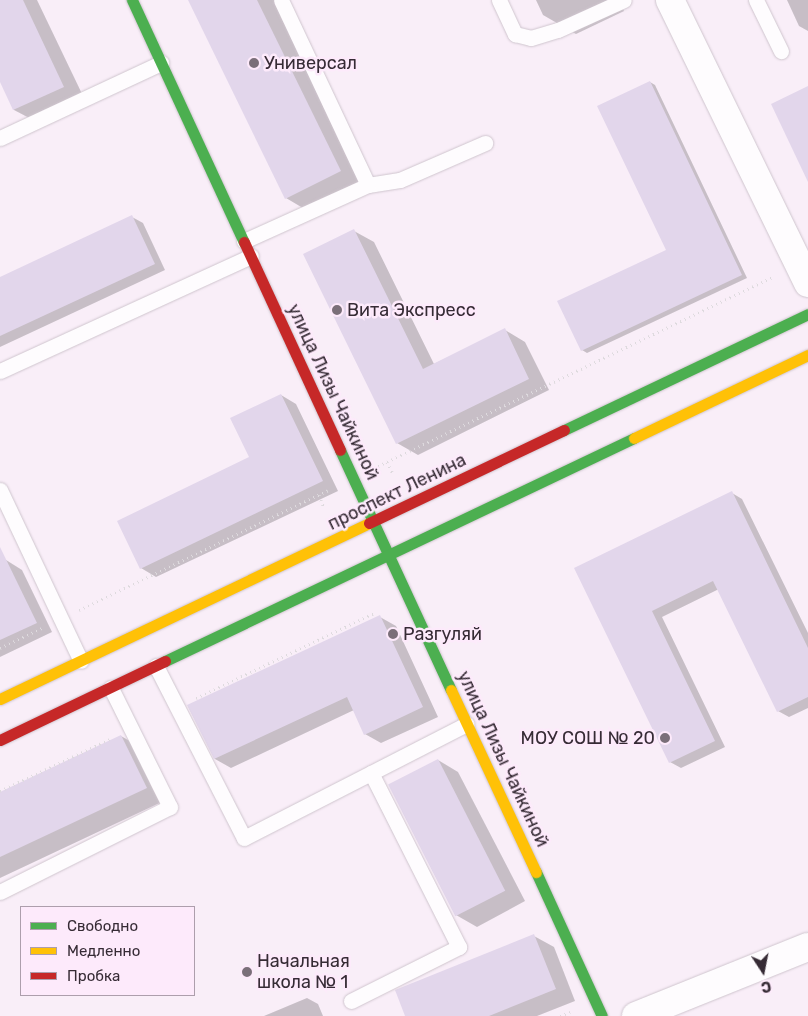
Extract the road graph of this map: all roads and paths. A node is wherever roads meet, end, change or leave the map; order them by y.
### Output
1 (132, 0) edge
2 (281, 0) edge
3 (499, 0) edge
4 (624, 0) edge
5 (670, 0) edge
6 (756, 0) edge
7 (780, 51) dead end
8 (161, 62) junction
9 (0, 138) edge
10 (485, 142) dead end
11 (368, 185) junction
12 (244, 241) junction
13 (250, 256) junction
14 (803, 273) edge
15 (808, 314) edge
16 (808, 356) edge
17 (0, 371) edge
18 (387, 462) junction
19 (374, 468) dead end
20 (393, 474) dead end
21 (334, 487) dead end
22 (0, 490) edge
23 (318, 495) junction
24 (324, 508) dead end
25 (374, 523) junction
26 (389, 555) junction
27 (61, 618) junction
28 (0, 648) edge
29 (81, 661) junction
30 (156, 666) junction
31 (110, 688) junction
32 (0, 699) edge
33 (467, 724) junction
34 (0, 740) edge
35 (371, 774) junction
36 (0, 892) edge
37 (808, 947) edge
38 (351, 1001) dead end
39 (602, 1016) edge
40 (636, 1016) edge

1 - 8 main road, улица Лизы Чайкиной
2 - 11 lane
3 - 4 lane
5 - 14 street
6 - 7 lane
8 - 9 lane
8 - 12 main road, улица Лизы Чайкиной
10 - 11 lane
11 - 12 lane
12 - 13 main road, улица Лизы Чайкиной
13 - 17 lane
13 - 25 main road, улица Лизы Чайкиной
14 - 18 path
15 - 25 main road, проспект Ленина
16 - 26 main road
18 - 19 path
18 - 20 path
21 - 23 path
22 - 27 lane
23 - 24 path
23 - 27 path
25 - 26 main road, улица Лизы Чайкиной
25 - 29 main road, проспект Ленина
26 - 30 main road
26 - 33 main road, улица Лизы Чайкиной
27 - 28 path
27 - 29 lane
29 - 32 main road, проспект Ленина
30 - 31 main road
30 - 35 lane
31 - 34 main road
31 - 36 lane
33 - 35 lane
33 - 39 main road, улица Лизы Чайкиной
35 - 38 lane
37 - 40 street

